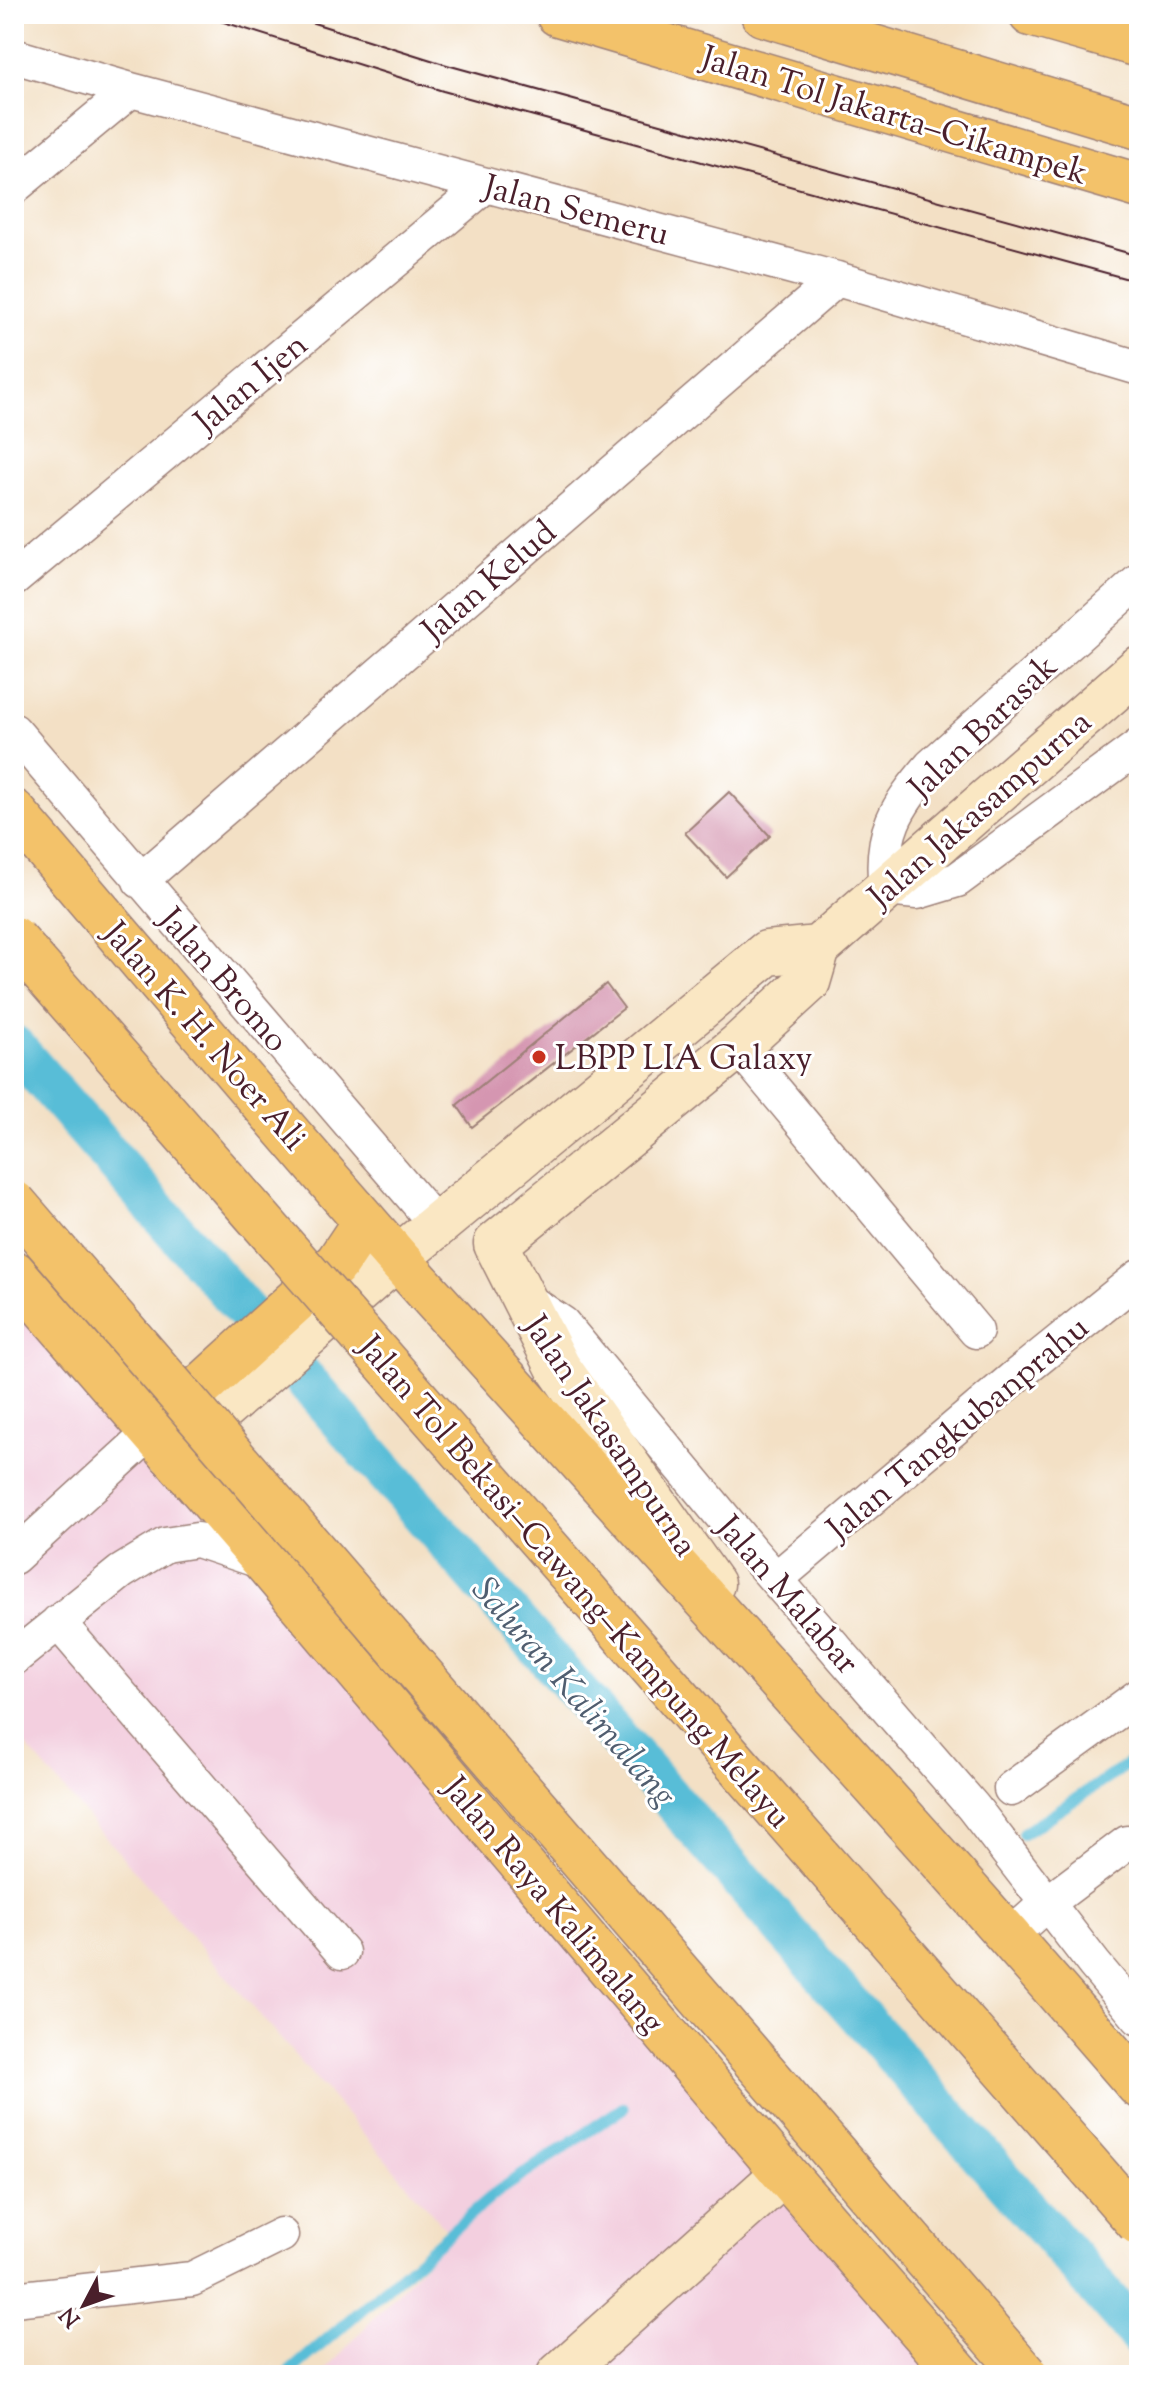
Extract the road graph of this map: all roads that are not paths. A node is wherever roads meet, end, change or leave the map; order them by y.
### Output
1 (558, 14) edge
2 (763, 14) edge
3 (1031, 14) edge
4 (1139, 45) edge
5 (14, 56) edge
6 (131, 90) junction
7 (1139, 127) edge
8 (486, 185) junction
9 (1139, 186) edge
10 (14, 187) edge
11 (837, 279) junction
12 (1139, 368) edge
13 (14, 579) edge
14 (1139, 581) edge
15 (1139, 668) edge
16 (14, 731) edge
17 (1139, 746) edge
18 (14, 812) edge
19 (140, 881) junction
20 (886, 889) junction
21 (14, 939) edge
22 (818, 948) junction
23 (738, 1046) junction
24 (14, 1203) edge
25 (365, 1221) junction
26 (437, 1225) junction
27 (398, 1258) junction
28 (14, 1273) edge
29 (1139, 1277) edge
30 (521, 1296) junction
31 (317, 1305) junction
32 (976, 1331) dead end
33 (161, 1443) junction
34 (751, 1551) junction
35 (14, 1557) edge
36 (266, 1563) junction
37 (776, 1579) junction
38 (712, 1584) junction
39 (58, 1622) junction
40 (14, 1658) edge
41 (772, 1670) junction
42 (1139, 1696) edge
43 (1011, 1789) dead end
44 (1127, 1843) dead end
45 (1046, 1904) junction
46 (1010, 1936) junction
47 (342, 1952) dead end
48 (1139, 2018) edge
49 (1139, 2086) edge
50 (784, 2173) junction
51 (1139, 2223) edge
52 (281, 2235) dead end
53 (14, 2299) edge
54 (559, 2375) edge
55 (960, 2375) edge
56 (1026, 2375) edge

1 - 9 main road, Jalan Tol Jakarta–Cikampek
2 - 7 main road
3 - 4 main road
5 - 6 street, Jalan Semeru
6 - 8 street, Jalan Semeru
6 - 10 street
8 - 11 street, Jalan Semeru
8 - 13 street, Jalan Ijen
11 - 12 street, Jalan Semeru
11 - 19 street, Jalan Kelud
14 - 20 street, Jalan Barasak
15 - 20 main road, Jalan Jakasampurna
16 - 19 street, Jalan Bromo
17 - 20 street
18 - 25 main road, Jalan K. H. Noer Ali
19 - 26 street, Jalan Bromo
20 - 22 main road, Jalan Jakasampurna
21 - 51 main road, Jalan Tol Bekasi–Cawang–Kampung Melayu, bridge
22 - 23 main road, Jalan Jakasampurna
22 - 26 main road
23 - 30 main road, Jalan Jakasampurna
23 - 32 street
24 - 56 main road, bridge
25 - 27 main road, Jalan K. H. Noer Ali
25 - 31 main road
26 - 27 main road
27 - 31 main road
27 - 41 main road
28 - 33 main road
29 - 37 street, Jalan Tangkubanprahu
30 - 34 street, Jalan Malabar
30 - 38 main road, Jalan Jakasampurna
31 - 33 main road
33 - 35 street
33 - 36 main road, Jalan Raya Kalimalang
34 - 37 street, Jalan Malabar
34 - 38 street
36 - 39 street
36 - 50 main road, Jalan Raya Kalimalang
37 - 45 street, Jalan Malabar
38 - 41 main road, Jalan Jakasampurna
39 - 40 street
39 - 47 street
41 - 46 main road
42 - 43 street
44 - 45 street
45 - 46 street
45 - 48 street, Jalan Malabar
46 - 49 main road
50 - 54 main road
50 - 55 main road, Jalan Raya Kalimalang
52 - 53 street

